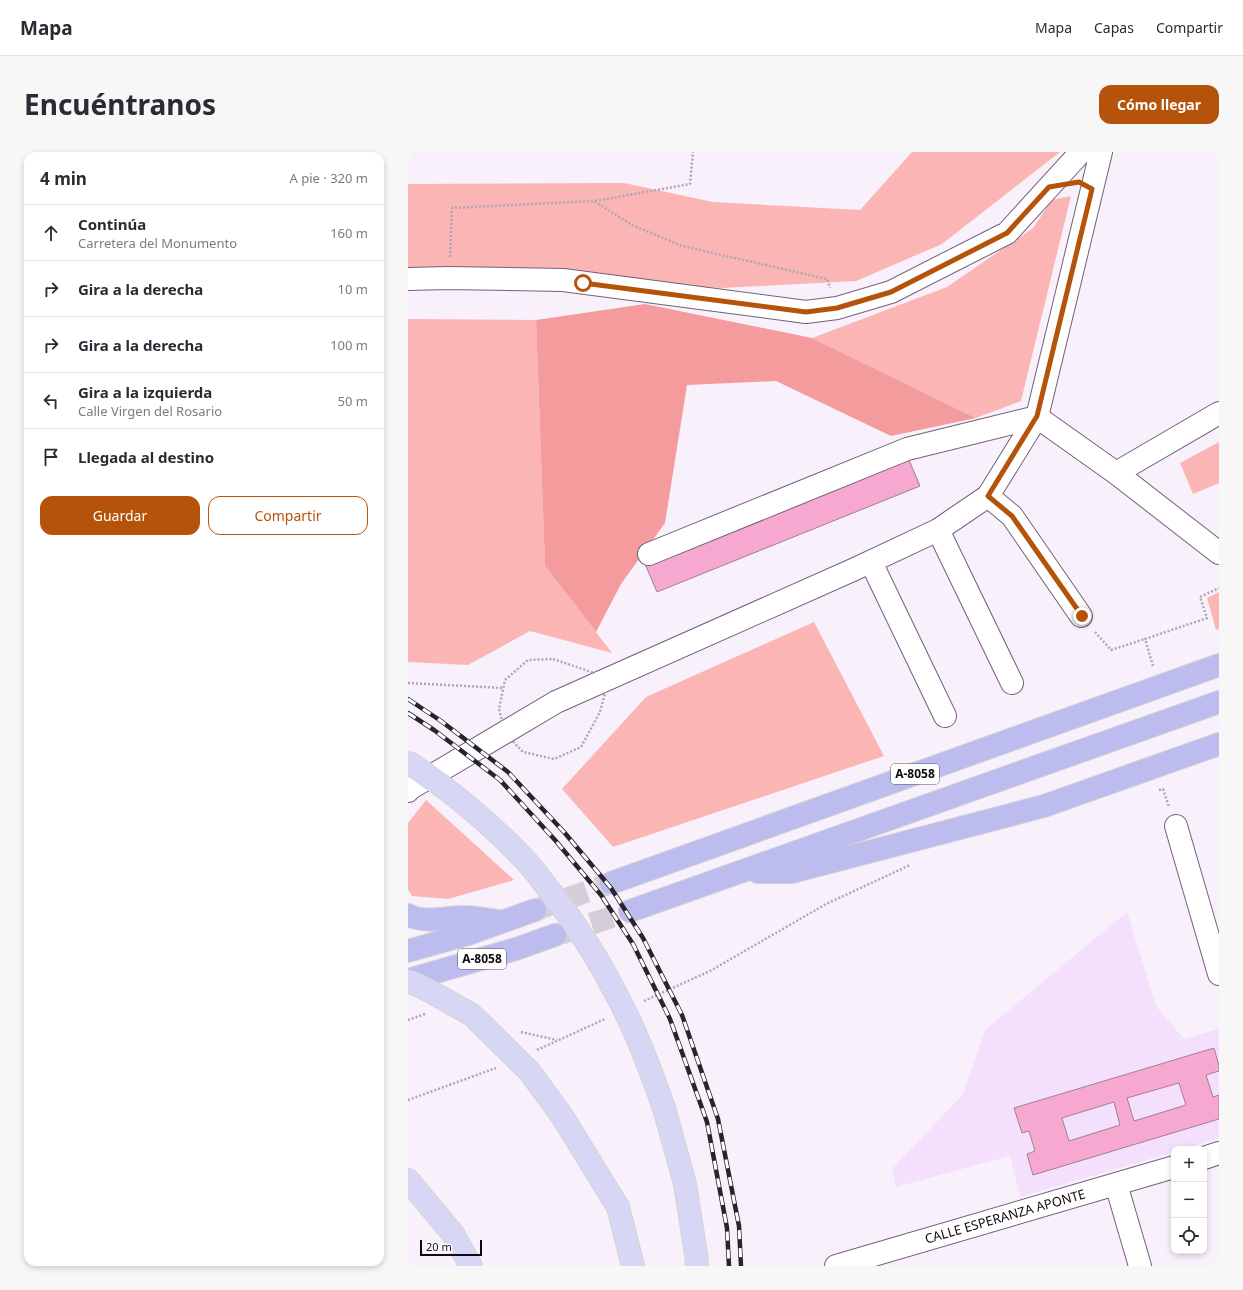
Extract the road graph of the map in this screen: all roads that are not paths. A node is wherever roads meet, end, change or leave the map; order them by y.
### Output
1 (1081, 152) edge
2 (1101, 152) edge
3 (1049, 187) junction
4 (1092, 189) junction
5 (408, 279) edge
6 (1219, 413) edge
7 (1037, 416) junction
8 (1116, 474) junction
9 (988, 496) junction
10 (938, 530) junction
11 (1219, 553) edge
12 (649, 554) dead end
13 (871, 562) junction
14 (1082, 616) road end
15 (1219, 665) edge
16 (1012, 683) dead end
17 (1219, 702) edge
18 (945, 716) dead end
19 (1219, 744) edge
20 (408, 762) edge
21 (409, 789) edge
22 (1176, 826) dead end
23 (741, 873) junction
24 (610, 883) tunnel mouth
25 (535, 910) tunnel mouth
26 (630, 911) tunnel mouth
27 (408, 915) edge
28 (505, 922) junction
29 (555, 935) tunnel mouth
30 (408, 951) edge
31 (1219, 974) edge
32 (408, 981) edge
33 (1219, 1153) edge
34 (1207, 1157) edge
35 (1171, 1168) edge
36 (408, 1180) edge
37 (1116, 1184) junction
38 (471, 1266) edge
39 (633, 1266) edge
40 (696, 1266) edge
41 (836, 1266) edge
42 (1140, 1266) edge

1 - 3 street
2 - 4 street
3 - 4 street
3 - 5 street
4 - 7 street
6 - 8 street
7 - 8 street
7 - 9 street
7 - 12 street
8 - 11 street
9 - 10 street
9 - 14 street
10 - 13 street
10 - 16 street
13 - 18 street
13 - 21 street
15 - 24 highway, A-8058
17 - 23 highway, A-8058
19 - 23 highway
20 - 40 main road, bridge
22 - 31 street
23 - 26 highway, A-8058
25 - 28 highway, A-8058
27 - 28 highway
28 - 30 highway, A-8058
29 - 32 highway, A-8058
32 - 39 main road, bridge
33 - 34 street
35 - 37 street, CALLE ESPERANZA APONTE
36 - 38 main road
37 - 41 street, CALLE ESPERANZA APONTE
37 - 42 street

